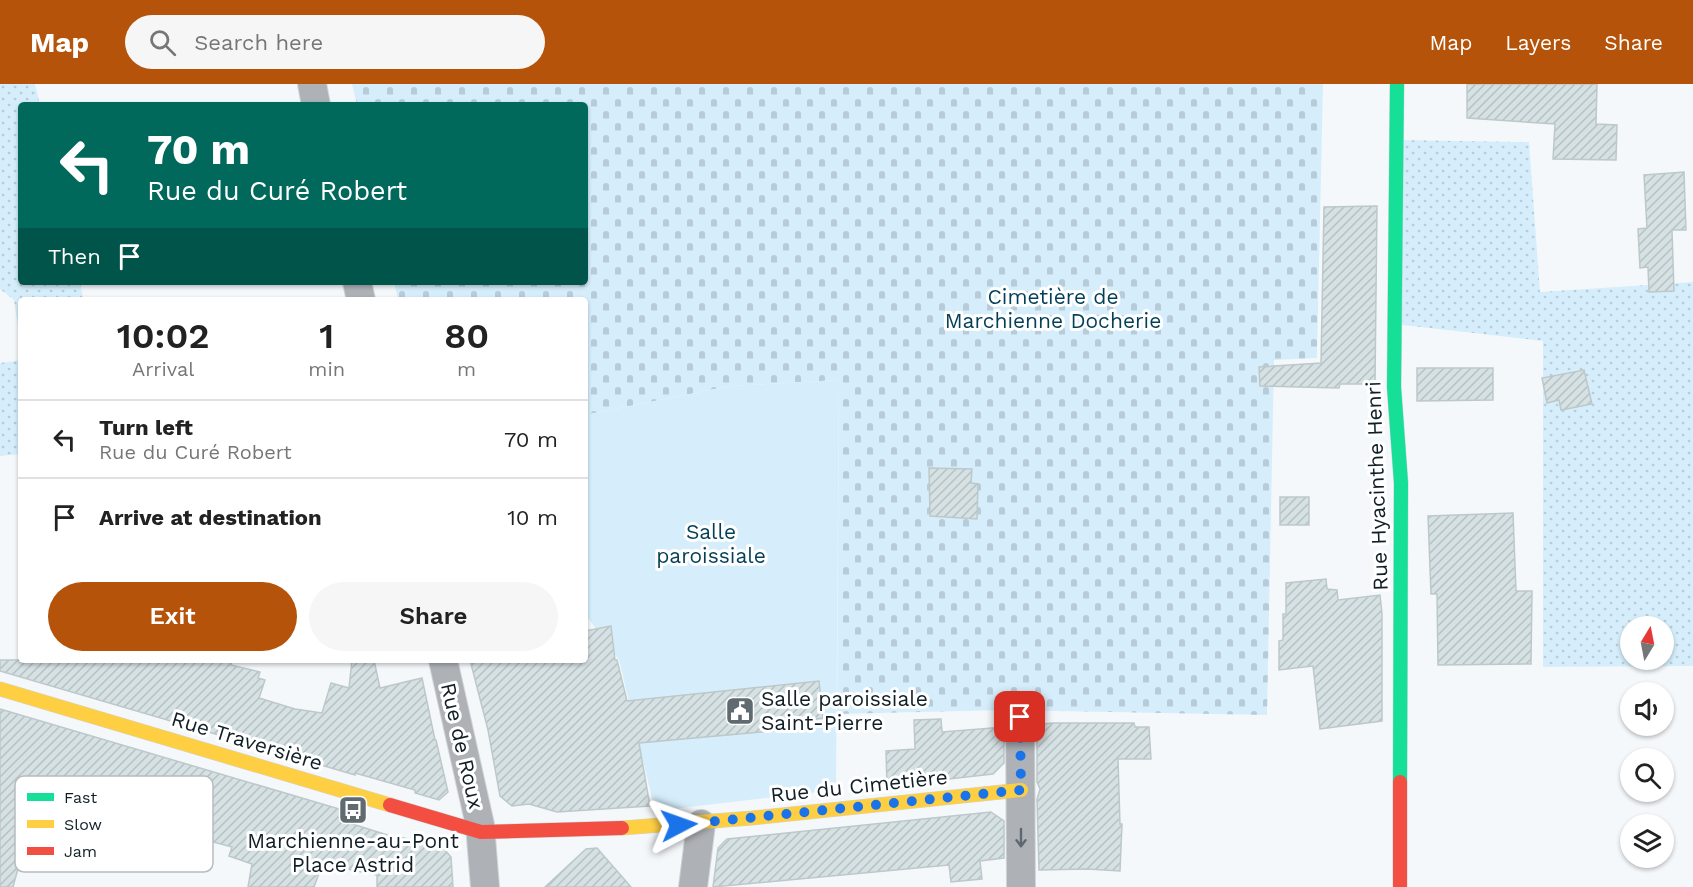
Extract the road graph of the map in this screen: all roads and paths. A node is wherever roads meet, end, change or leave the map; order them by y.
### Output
1 (312, 84) edge
2 (1397, 84) edge
3 (315, 102) edge
4 (444, 663) edge
5 (0, 689) edge
6 (1020, 717) dead end
7 (1021, 790) junction
8 (702, 824) junction
9 (481, 832) junction
10 (485, 887) edge
11 (693, 887) edge
12 (1021, 887) edge
13 (1400, 887) edge

1 - 3 street
2 - 13 street, Rue Hyacinthe Henri
4 - 9 street, Rue de Roux
5 - 9 street, Rue Traversière
6 - 7 street
7 - 8 street, Rue du Cimetière
7 -> 12 street
8 - 9 street, Rue Traversière
8 - 11 street
9 - 10 street, Rue de Roux

